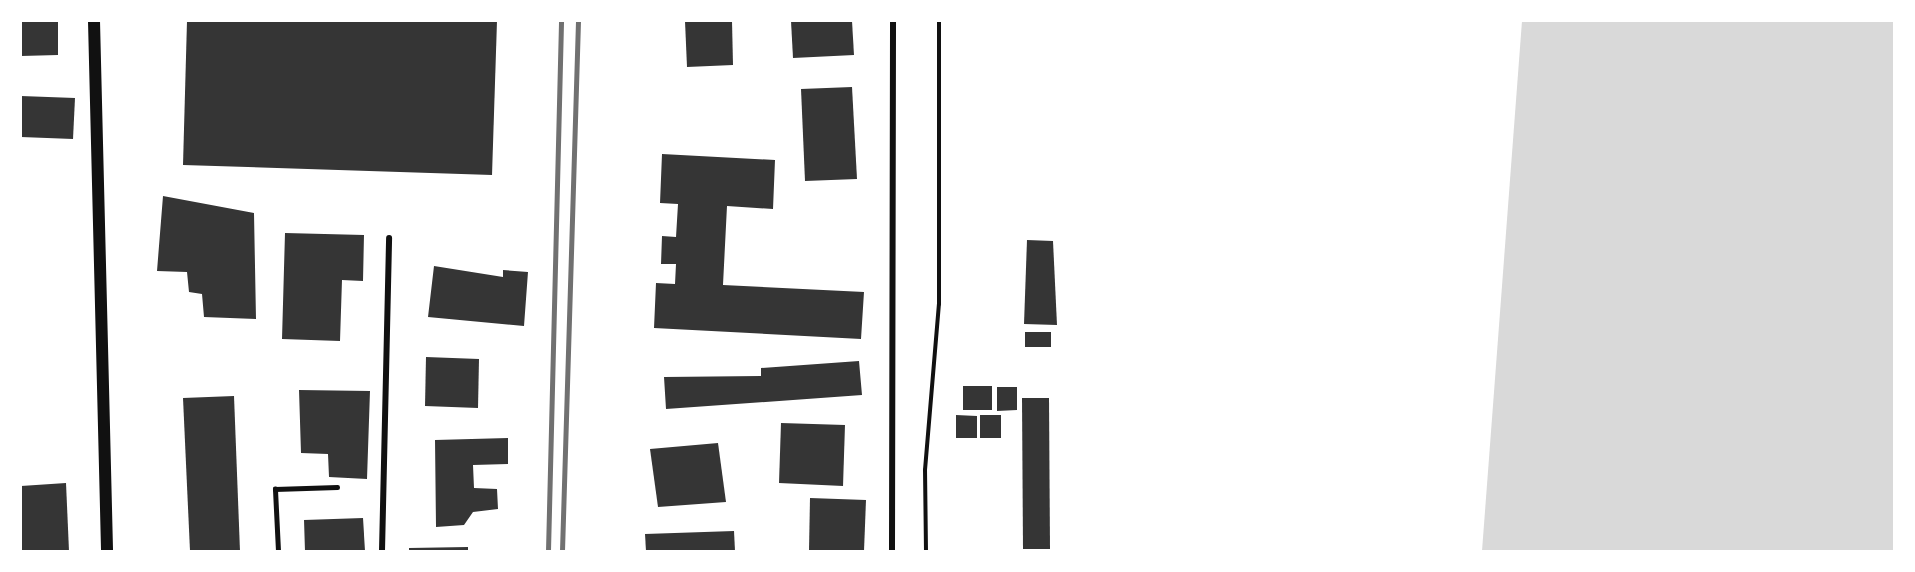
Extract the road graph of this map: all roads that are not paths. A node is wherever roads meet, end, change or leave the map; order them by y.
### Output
1 (94, 21) edge
2 (893, 21) edge
3 (389, 238) dead end
4 (337, 487) dead end
5 (107, 551) edge
6 (278, 551) edge
7 (382, 551) edge
8 (892, 551) edge

1 - 5 main road
2 - 8 street
3 - 7 street
4 - 6 lane

